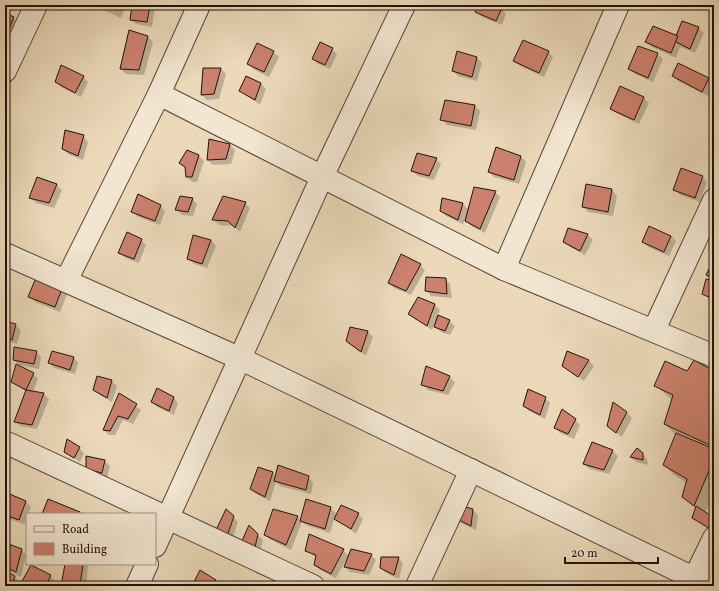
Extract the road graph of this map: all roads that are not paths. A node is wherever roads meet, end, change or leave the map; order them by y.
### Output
1 (36, 5) edge
2 (199, 5) edge
3 (404, 5) edge
4 (618, 5) edge
5 (5, 72) edge
6 (159, 94) junction
7 (322, 177) junction
8 (714, 200) edge
9 (5, 254) edge
10 (504, 269) junction
11 (66, 281) junction
12 (654, 330) junction
13 (714, 356) edge
14 (240, 358) junction
15 (5, 442) edge
16 (471, 470) junction
17 (168, 517) junction
18 (714, 538) edge
19 (156, 544) edge
20 (147, 565) edge
21 (702, 582) edge
22 (137, 586) edge
23 (313, 586) edge
24 (417, 586) edge

1 - 5 street
2 - 6 street
3 - 7 street
4 - 10 street
6 - 7 street
6 - 11 street
7 - 10 street
7 - 14 street
8 - 12 street
9 - 11 street
10 - 12 street
11 - 14 street
12 - 13 street
14 - 16 street
14 - 17 street
15 - 17 street
16 - 21 street
16 - 24 street
17 - 19 street
17 - 23 street
18 - 21 street
20 - 22 street

